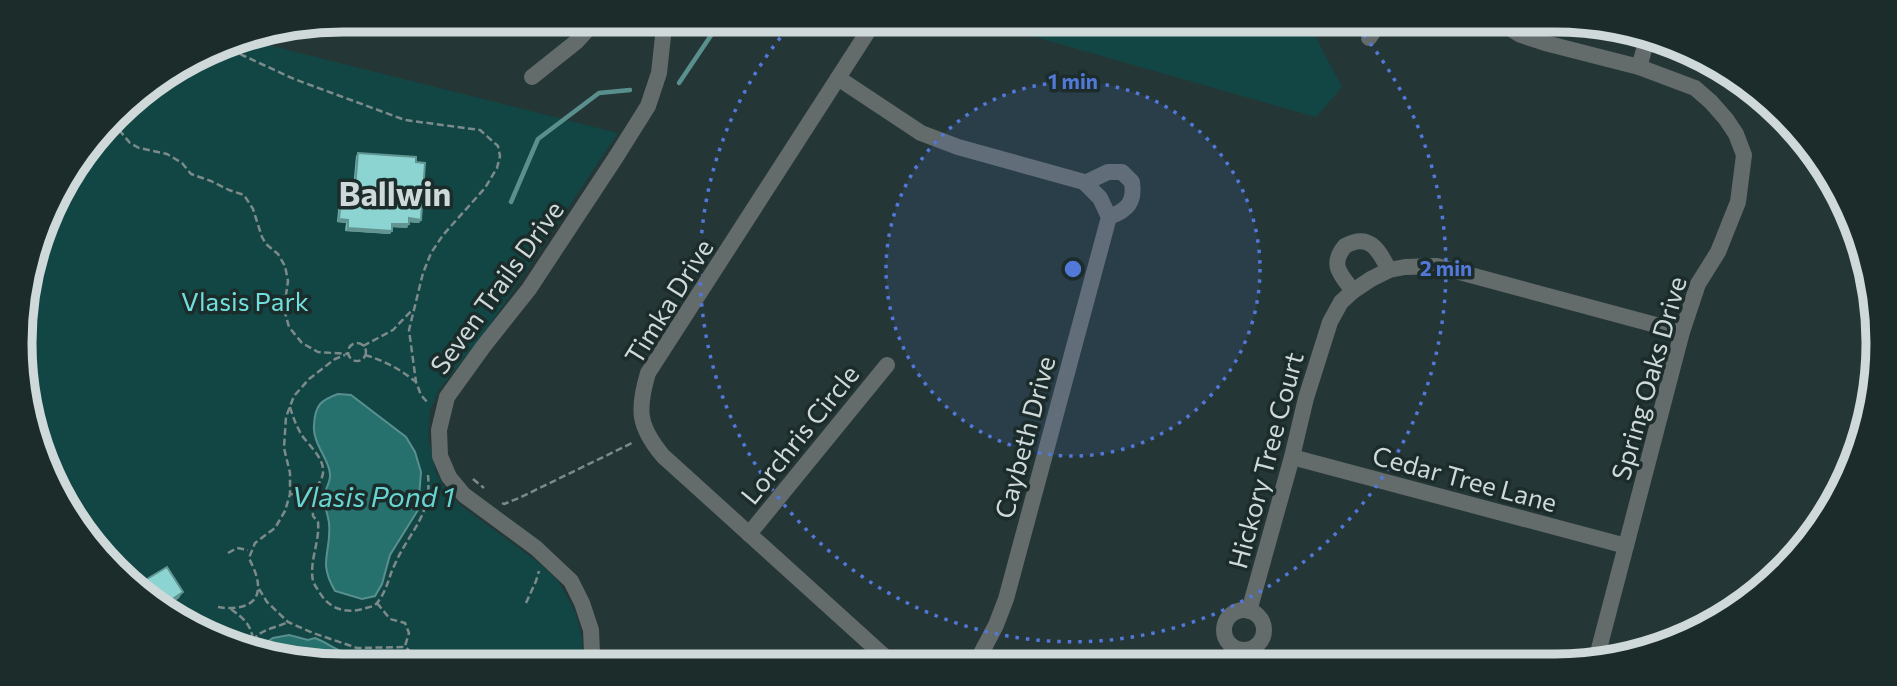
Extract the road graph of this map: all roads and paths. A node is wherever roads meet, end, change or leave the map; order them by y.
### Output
1 (585, 32) edge
2 (663, 32) edge
3 (868, 32) edge
4 (1373, 32) edge
5 (1516, 32) edge
6 (1369, 38) dead end
7 (1645, 45) edge
8 (235, 51) edge
9 (1639, 67) junction
10 (533, 77) dead end
11 (838, 78) junction
12 (117, 130) edge
13 (1086, 183) junction
14 (1109, 217) junction
15 (1389, 270) junction
16 (1353, 291) junction
17 (414, 309) junction
18 (1682, 332) junction
19 (363, 346) junction
20 (348, 354) junction
21 (365, 355) junction
22 (887, 365) dead end
23 (416, 383) junction
24 (427, 402) dead end
25 (290, 407) junction
26 (632, 443) dead end
27 (1292, 457) junction
28 (428, 475) dead end
29 (468, 475) dead end
30 (312, 493) junction
31 (290, 494) junction
32 (489, 494) dead end
33 (498, 501) dead end
34 (749, 534) junction
35 (1626, 546) junction
36 (248, 550) dead end
37 (228, 553) dead end
38 (539, 570) dead end
39 (259, 589) junction
40 (377, 603) junction
41 (526, 603) dead end
42 (218, 607) dead end
43 (231, 609) junction
44 (1249, 611) dead end
45 (288, 622) junction
46 (253, 639) joint
47 (405, 647) junction
48 (1598, 652) edge
49 (413, 654) edge
50 (592, 654) edge
51 (882, 654) edge
52 (981, 654) edge

1 - 10 street
2 - 50 street, Seven Trails Drive
3 - 11 street, Timka Drive
4 - 6 street
5 - 9 street, Spring Oaks Drive
7 - 9 street
8 - 17 path
9 - 18 street, Spring Oaks Drive
11 - 13 street
11 - 34 street, Timka Drive
12 - 20 path
13 - 14 street
13 - 14 street
14 - 52 street, Caybeth Drive
15 - 16 street
15 - 16 street
15 - 18 street
16 - 27 street, Hickory Tree Court
17 - 19 path
17 - 23 path
18 - 35 street, Spring Oaks Drive
19 - 20 path
19 - 21 path
20 - 21 path
20 - 25 path
21 - 23 path
22 - 34 street, Lorchris Circle
23 - 24 path
25 - 30 path
25 - 31 path
26 - 33 path
27 - 35 street, Cedar Tree Lane
27 - 44 street, Hickory Tree Court
28 - 40 path
29 - 32 path
30 - 31 path
30 - 40 path
31 - 39 path
34 - 51 street, Timka Drive
35 - 48 street, Spring Oaks Drive
36 - 37 path
38 - 41 path
39 - 43 path
39 - 45 path
40 - 47 path
42 - 43 path
43 - 46 path
45 - 46 path
45 - 47 path
47 - 49 path

